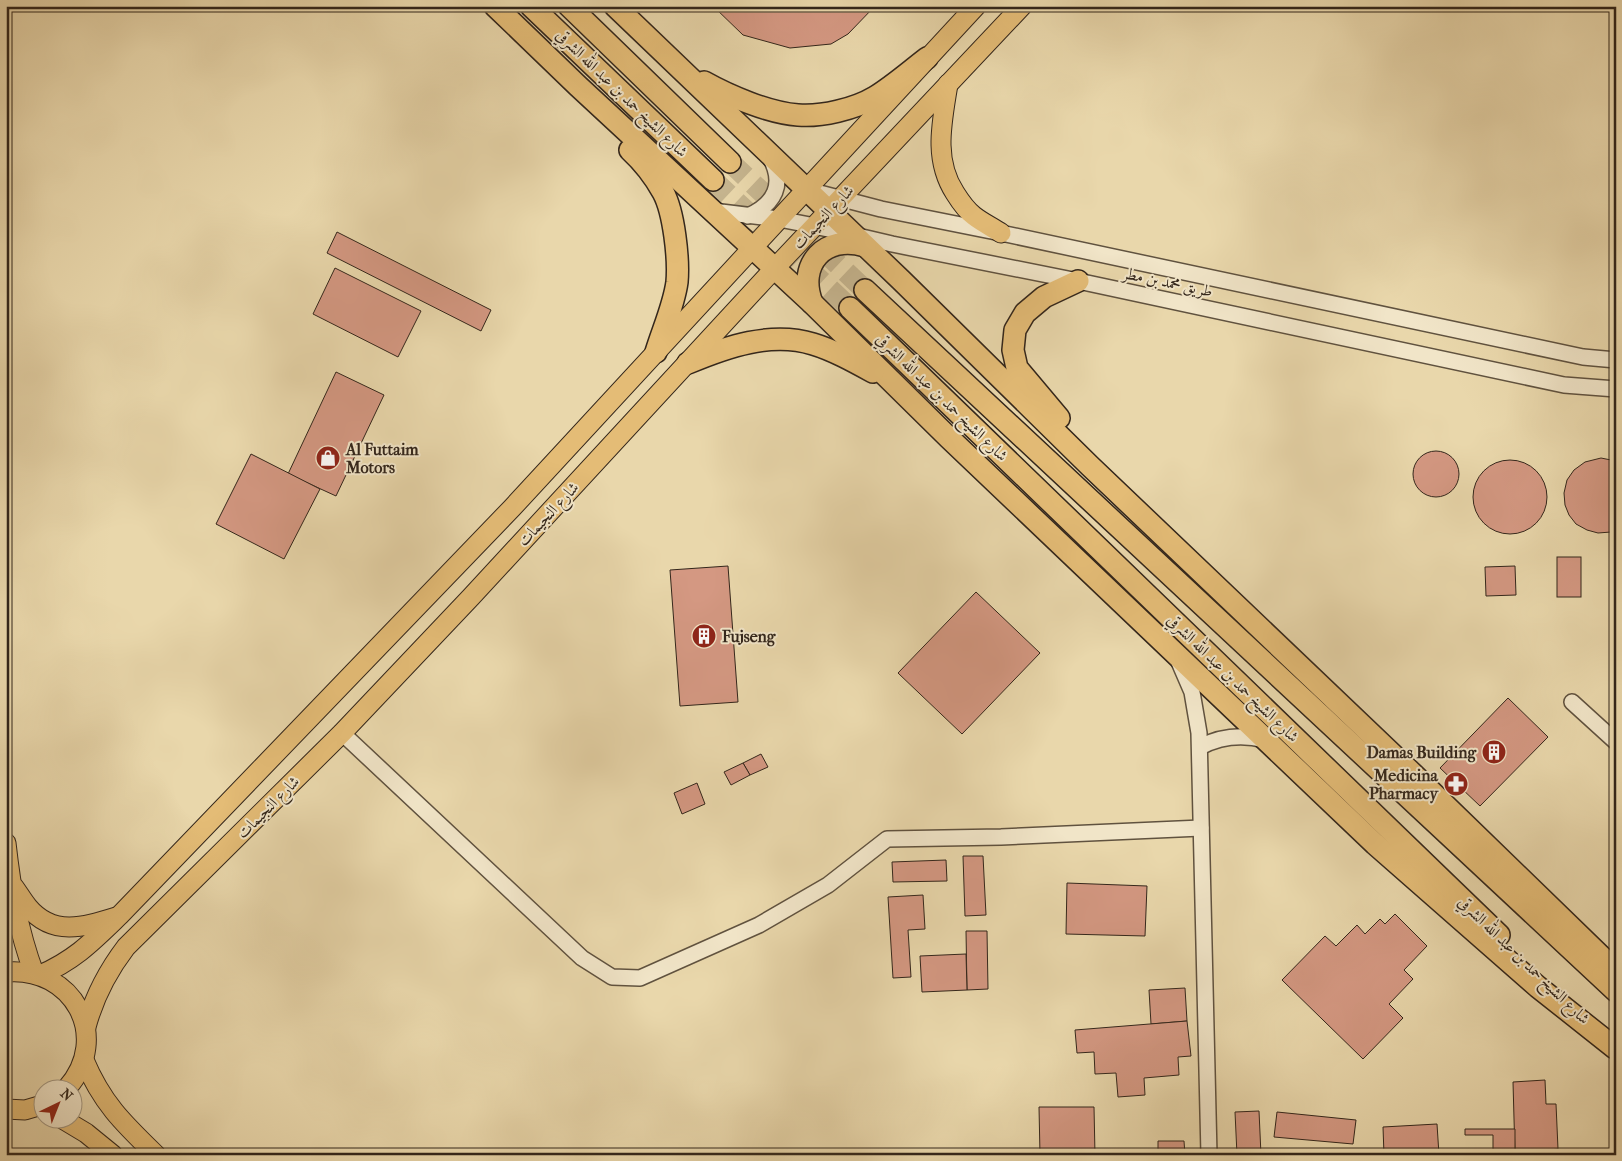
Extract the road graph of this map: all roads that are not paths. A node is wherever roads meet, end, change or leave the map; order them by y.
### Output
1 (495, 6) edge
2 (531, 6) edge
3 (568, 6) edge
4 (615, 6) edge
5 (976, 6) edge
6 (1022, 6) edge
7 (927, 58) junction
8 (683, 70) junction
9 (948, 84) junction
10 (578, 86) junction
11 (766, 150) junction
12 (730, 162) tunnel mouth
13 (713, 180) tunnel mouth
14 (806, 190) junction
15 (712, 211) junction
16 (828, 212) junction
17 (748, 216) junction
18 (779, 219) junction
19 (1001, 233) junction
20 (858, 240) junction
21 (752, 248) junction
22 (774, 269) junction
23 (1078, 281) junction
24 (865, 290) tunnel mouth
25 (812, 303) junction
26 (850, 308) tunnel mouth
27 (656, 352) junction
28 (1616, 360) edge
29 (688, 363) junction
30 (894, 382) junction
31 (1616, 389) edge
32 (1090, 466) junction
33 (1174, 652) junction
34 (1572, 702) dead end
35 (342, 733) junction
36 (1265, 740) junction
37 (1616, 742) edge
38 (1200, 747) junction
39 (1202, 828) junction
40 (6, 843) edge
41 (10, 882) junction
42 (120, 915) junction
43 (1616, 971) edge
44 (6, 972) edge
45 (37, 974) junction
46 (1616, 991) edge
47 (86, 1028) junction
48 (1615, 1048) edge
49 (84, 1060) junction
50 (75, 1078) edge
51 (6, 1109) edge
52 (32, 1109) edge
53 (78, 1128) edge
54 (113, 1155) edge
55 (156, 1155) edge
56 (1209, 1155) edge

1 - 10 highway
2 - 13 highway, شارع الشيخ حمد بن عبد الله الشرقي
3 - 12 highway, شارع الشيخ حمد بن عبد الله الشرقي
4 - 8 highway
5 - 7 main road, شارع النجيمات
6 - 9 main road, شارع النجيمات
7 - 8 highway
7 - 14 main road, شارع النجيمات
8 - 11 highway
9 - 16 main road, شارع النجيمات
9 - 19 main road
10 - 15 highway
10 - 27 highway
11 - 14 highway
11 - 17 street
14 - 16 highway
14 - 18 main road, شارع النجيمات
15 - 17 street, طريق محمد بن مطر
15 - 21 highway
16 - 18 street, طريق محمد بن مطر
16 - 19 street, طريق محمد بن مطر
16 - 20 highway
16 - 22 main road, شارع النجيمات
17 - 18 street, طريق محمد بن مطر
18 - 21 main road, شارع النجيمات
19 - 28 street, طريق محمد بن مطر
20 - 23 street, طريق محمد بن مطر
20 - 25 highway
20 - 32 highway
21 - 22 highway
21 - 27 main road, شارع النجيمات
22 - 25 highway
22 - 29 main road, شارع النجيمات
23 - 31 street, طريق محمد بن مطر
23 - 32 highway
24 - 46 highway, شارع الشيخ حمد بن عبد الله الشرقي
25 - 30 highway
26 - 48 highway, شارع الشيخ حمد بن عبد الله الشرقي
27 - 42 main road, شارع النجيمات
29 - 30 highway
29 - 35 main road, شارع النجيمات
30 - 33 highway
32 - 43 highway
33 - 36 highway
33 - 38 street
34 - 37 street
35 - 39 street
35 - 47 main road, شارع النجيمات
36 - 38 street
36 - 48 highway
38 - 39 street
39 - 56 street
40 - 41 main road
41 - 42 main road
41 - 45 main road
42 - 45 main road, شارع النجيمات
44 - 45 main road
45 - 47 main road
47 - 49 main road
49 - 50 main road
49 - 55 main road
51 - 52 main road
53 - 54 main road

